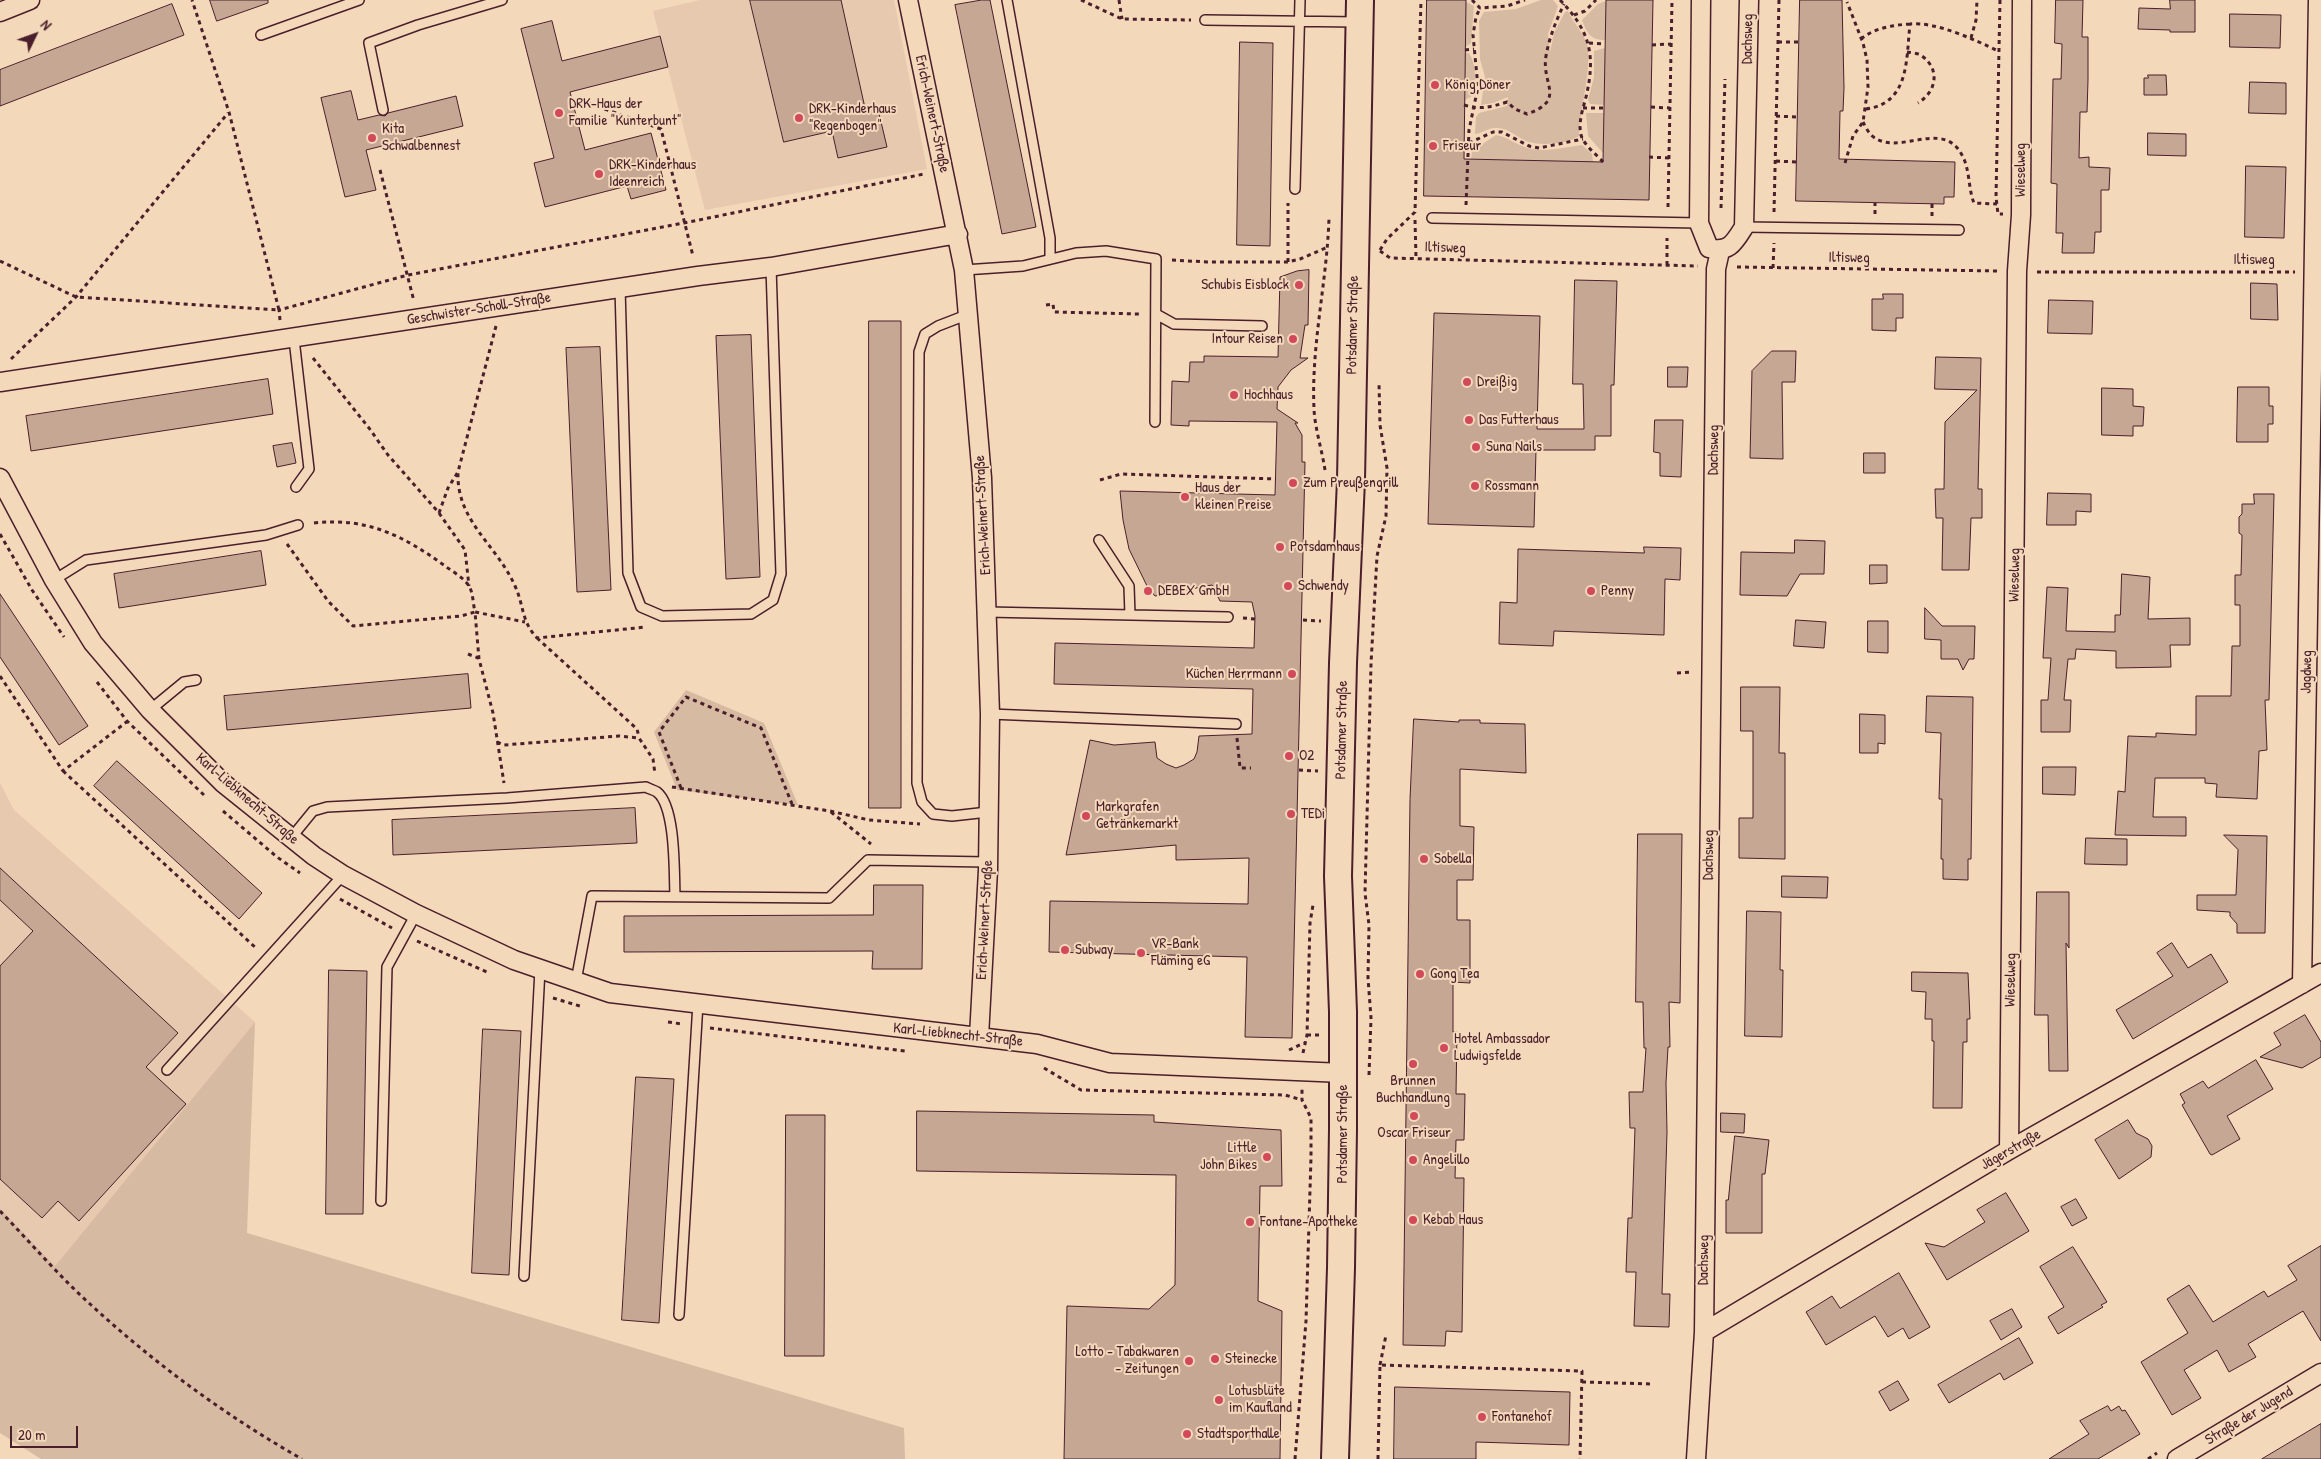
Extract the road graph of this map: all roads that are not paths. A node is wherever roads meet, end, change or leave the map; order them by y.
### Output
1 (30, 0) edge
2 (359, 0) edge
3 (502, 0) edge
4 (908, 0) edge
5 (1007, 0) edge
6 (1300, 0) edge
7 (1701, 0) edge
8 (1749, 0) edge
9 (2022, 0) edge
10 (2318, 0) edge
11 (479, 3) edge
12 (1360, 11) edge
13 (0, 12) edge
14 (1205, 20) road end
15 (1300, 21) junction
16 (261, 35) dead end
17 (383, 110) dead end
18 (1295, 188) dead end
19 (1432, 218) dead end
20 (1699, 223) junction
21 (1744, 227) junction
22 (1959, 230) dead end
23 (958, 234) junction
24 (1050, 259) junction
25 (1718, 259) junction
26 (771, 267) junction
27 (964, 270) junction
28 (620, 288) junction
29 (969, 314) junction
30 (1156, 314) junction
31 (1262, 326) dead end
32 (294, 339) junction
33 (3, 382) edge
34 (1155, 422) dead end
35 (0, 478) edge
36 (296, 487) dead end
37 (298, 525) road end
38 (1099, 540) dead end
39 (54, 580) junction
40 (987, 612) junction
41 (1130, 615) junction
42 (1228, 617) dead end
43 (196, 680) dead end
44 (150, 710) junction
45 (990, 714) junction
46 (1236, 724) road end
47 (988, 812) junction
48 (291, 838) junction
49 (988, 862) junction
50 (343, 876) junction
51 (675, 896) junction
52 (416, 914) junction
53 (540, 969) junction
54 (2321, 973) edge
55 (576, 981) junction
56 (2302, 984) junction
57 (698, 1003) junction
58 (979, 1037) junction
59 (167, 1070) dead end
60 (1343, 1073) junction
61 (2009, 1150) junction
62 (381, 1201) dead end
63 (524, 1276) dead end
64 (679, 1315) dead end
65 (1704, 1332) junction
66 (2321, 1374) edge
67 (1334, 1459) edge
68 (1696, 1459) edge
69 (2177, 1459) edge

1 - 13 street
2 - 16 lane
3 - 11 lane
4 - 23 street, Erich-Weinert-Straße
5 - 24 lane
6 - 15 lane
7 - 20 street
8 - 21 street, Dachsweg
9 - 61 street, Wieselweg
10 - 56 street, Jagdweg
11 - 17 lane
12 - 15 lane
12 - 60 main road, Potsdamer Straße
14 - 15 lane
15 - 18 lane
19 - 20 lane
20 - 25 street
21 - 22 lane
21 - 25 street
23 - 26 street, Geschwister-Scholl-Straße
23 - 27 street, Erich-Weinert-Straße
24 - 27 lane
24 - 30 lane
25 - 65 street, Dachsweg
26 - 28 street, Geschwister-Scholl-Straße
26 - 28 lane
27 - 29 street, Erich-Weinert-Straße
28 - 32 street, Geschwister-Scholl-Straße
29 - 40 street, Erich-Weinert-Straße
29 - 47 lane
30 - 31 lane
30 - 34 lane
32 - 33 street, Geschwister-Scholl-Straße
32 - 36 lane
35 - 39 street, Karl-Liebknecht-Straße
37 - 39 lane
38 - 41 lane
39 - 44 street, Karl-Liebknecht-Straße
40 - 41 lane
40 - 45 street, Erich-Weinert-Straße
41 - 42 lane
43 - 44 lane
44 - 48 street, Karl-Liebknecht-Straße
45 - 46 lane
45 - 47 street, Erich-Weinert-Straße
47 - 49 street, Erich-Weinert-Straße
48 - 50 street, Karl-Liebknecht-Straße
48 - 51 lane
49 - 51 lane
49 - 58 street, Erich-Weinert-Straße
50 - 52 street, Karl-Liebknecht-Straße
50 - 59 lane
51 - 55 lane
52 - 53 street, Karl-Liebknecht-Straße
52 - 62 lane
53 - 55 street, Karl-Liebknecht-Straße
53 - 63 lane
54 - 56 street, Jägerstraße
55 - 57 street, Karl-Liebknecht-Straße
56 - 61 street, Jägerstraße
57 - 58 street, Karl-Liebknecht-Straße
57 - 64 lane
58 - 60 street, Karl-Liebknecht-Straße
60 - 67 main road, Potsdamer Straße
61 - 65 street, Jägerstraße
65 - 68 street, Dachsweg
66 - 69 street, Straße der Jugend

